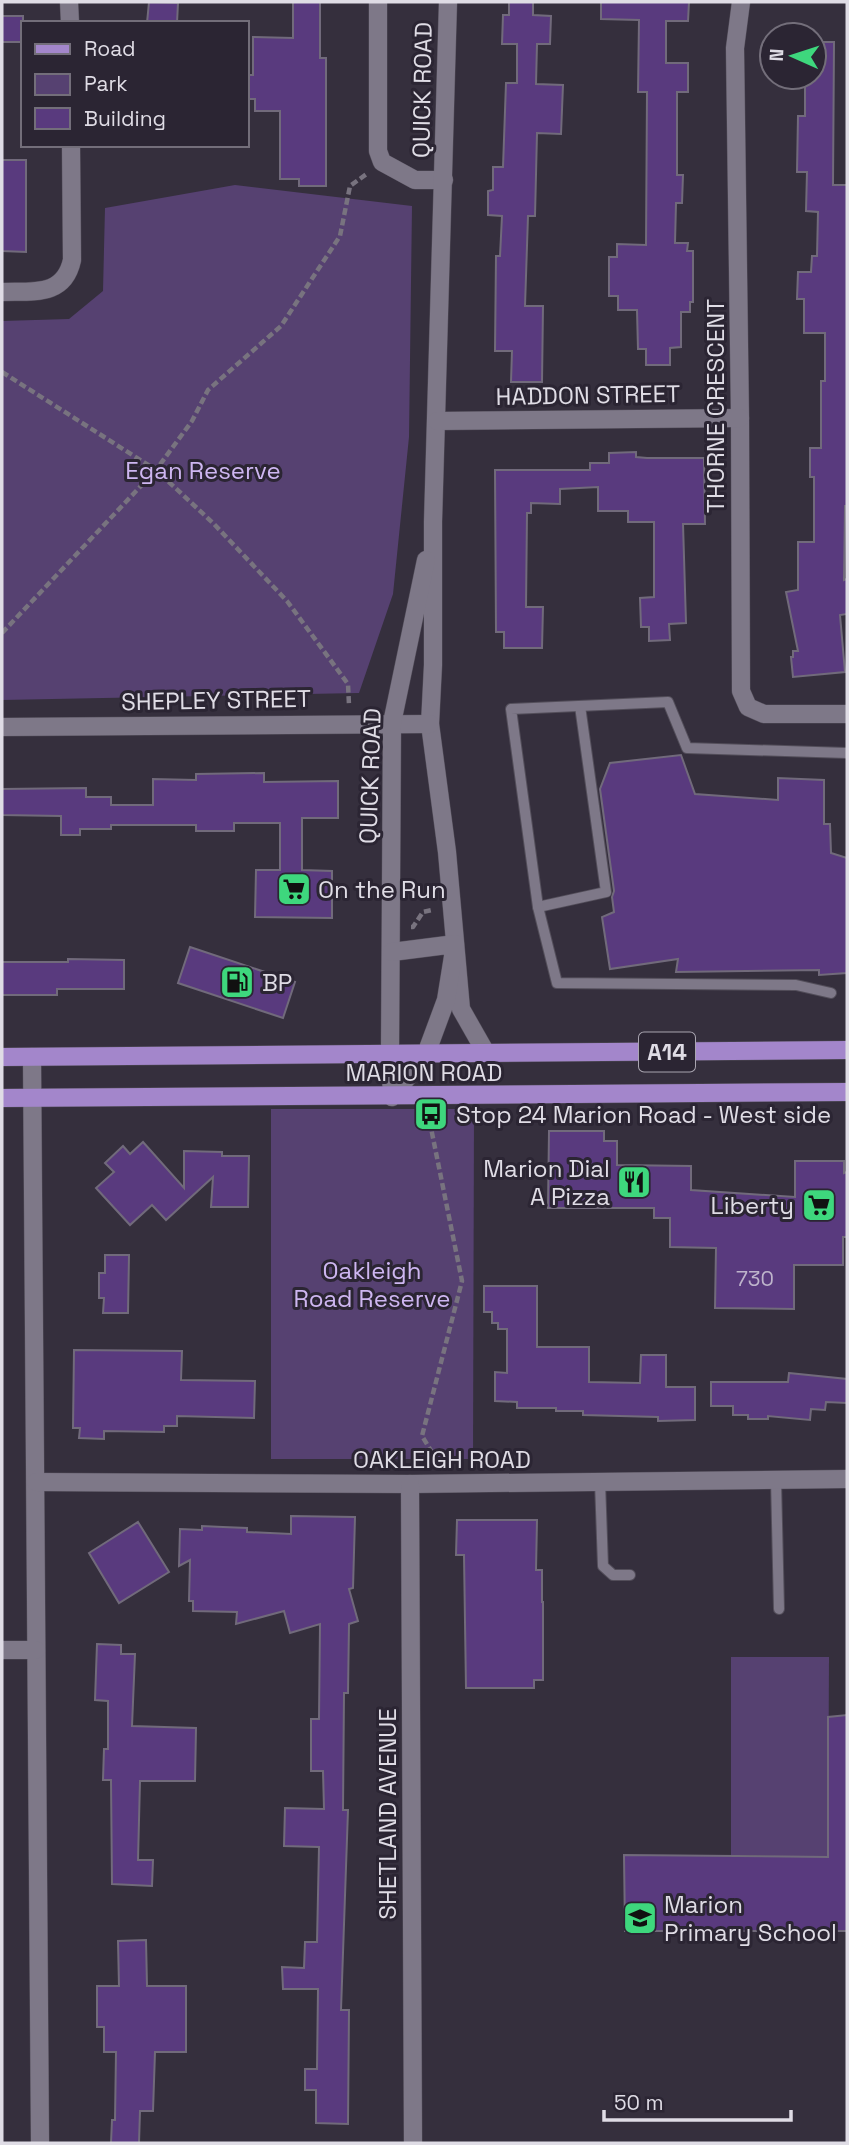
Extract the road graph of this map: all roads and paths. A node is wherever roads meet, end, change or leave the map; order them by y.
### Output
1 (69, 2) edge
2 (378, 2) edge
3 (448, 2) edge
4 (741, 2) edge
5 (70, 21) edge
6 (71, 147) edge
7 (382, 162) junction
8 (444, 180) junction
9 (2, 292) edge
10 (2, 372) edge
11 (740, 418) junction
12 (437, 421) junction
13 (156, 470) junction
14 (433, 522) junction
15 (2, 633) edge
16 (580, 706) junction
17 (847, 714) edge
18 (392, 723) junction
19 (350, 724) junction
20 (430, 724) junction
21 (2, 727) edge
22 (847, 753) edge
23 (538, 907) junction
24 (433, 910) dead end
25 (404, 927) dead end
26 (455, 944) junction
27 (393, 952) junction
28 (831, 993) dead end
29 (847, 1051) edge
30 (390, 1054) junction
31 (426, 1054) junction
32 (486, 1054) junction
33 (2, 1057) edge
34 (32, 1057) junction
35 (847, 1092) edge
36 (451, 1096) junction
37 (392, 1097) junction
38 (2, 1098) edge
39 (32, 1098) junction
40 (847, 1479) edge
41 (776, 1480) junction
42 (36, 1482) junction
43 (600, 1482) junction
44 (410, 1484) junction
45 (452, 1484) junction
46 (630, 1575) dead end
47 (779, 1609) dead end
48 (2, 1650) edge
49 (36, 1650) junction
50 (40, 2143) edge
51 (413, 2143) edge

1 - 5 street
2 - 7 street, QUICK ROAD
3 - 8 street, QUICK ROAD
4 - 11 street, THORNE CRESCENT
6 - 9 street
7 - 8 street, QUICK ROAD
7 - 13 path
8 - 12 street, QUICK ROAD
10 - 13 path
11 - 12 street, HADDON STREET
11 - 17 street, THORNE CRESCENT
12 - 14 street, QUICK ROAD
13 - 15 path
13 - 19 path
14 - 18 street, QUICK ROAD
14 - 20 street, QUICK ROAD
16 - 22 lane
16 - 23 lane
16 - 23 lane
18 - 19 street, SHEPLEY STREET
18 - 20 street, SHEPLEY STREET
18 - 27 street, QUICK ROAD
19 - 21 street, SHEPLEY STREET
20 - 26 street, QUICK ROAD
23 - 28 lane
24 - 25 path
26 - 27 street
26 - 31 street, QUICK ROAD
26 - 32 street, QUICK ROAD
27 - 30 street, QUICK ROAD
29 - 32 main road, MARION ROAD / A14
30 - 31 main road, MARION ROAD / A14
30 - 34 main road, MARION ROAD / A14
30 - 37 street, QUICK ROAD
31 - 32 main road, MARION ROAD / A14
31 - 37 street, QUICK ROAD
33 - 34 main road, MARION ROAD / A14
34 - 39 street
35 - 36 main road, MARION ROAD / A14
36 - 37 main road, MARION ROAD / A14
36 - 45 path
37 - 39 main road, MARION ROAD / A14
38 - 39 main road, MARION ROAD / A14
39 - 42 street
40 - 41 street, OAKLEIGH ROAD
41 - 43 street, OAKLEIGH ROAD
41 - 47 lane
42 - 44 street, OAKLEIGH ROAD
42 - 49 street
43 - 45 street, OAKLEIGH ROAD
43 - 46 lane
44 - 45 street, OAKLEIGH ROAD
44 - 51 street, SHETLAND AVENUE
48 - 49 street
49 - 50 street

